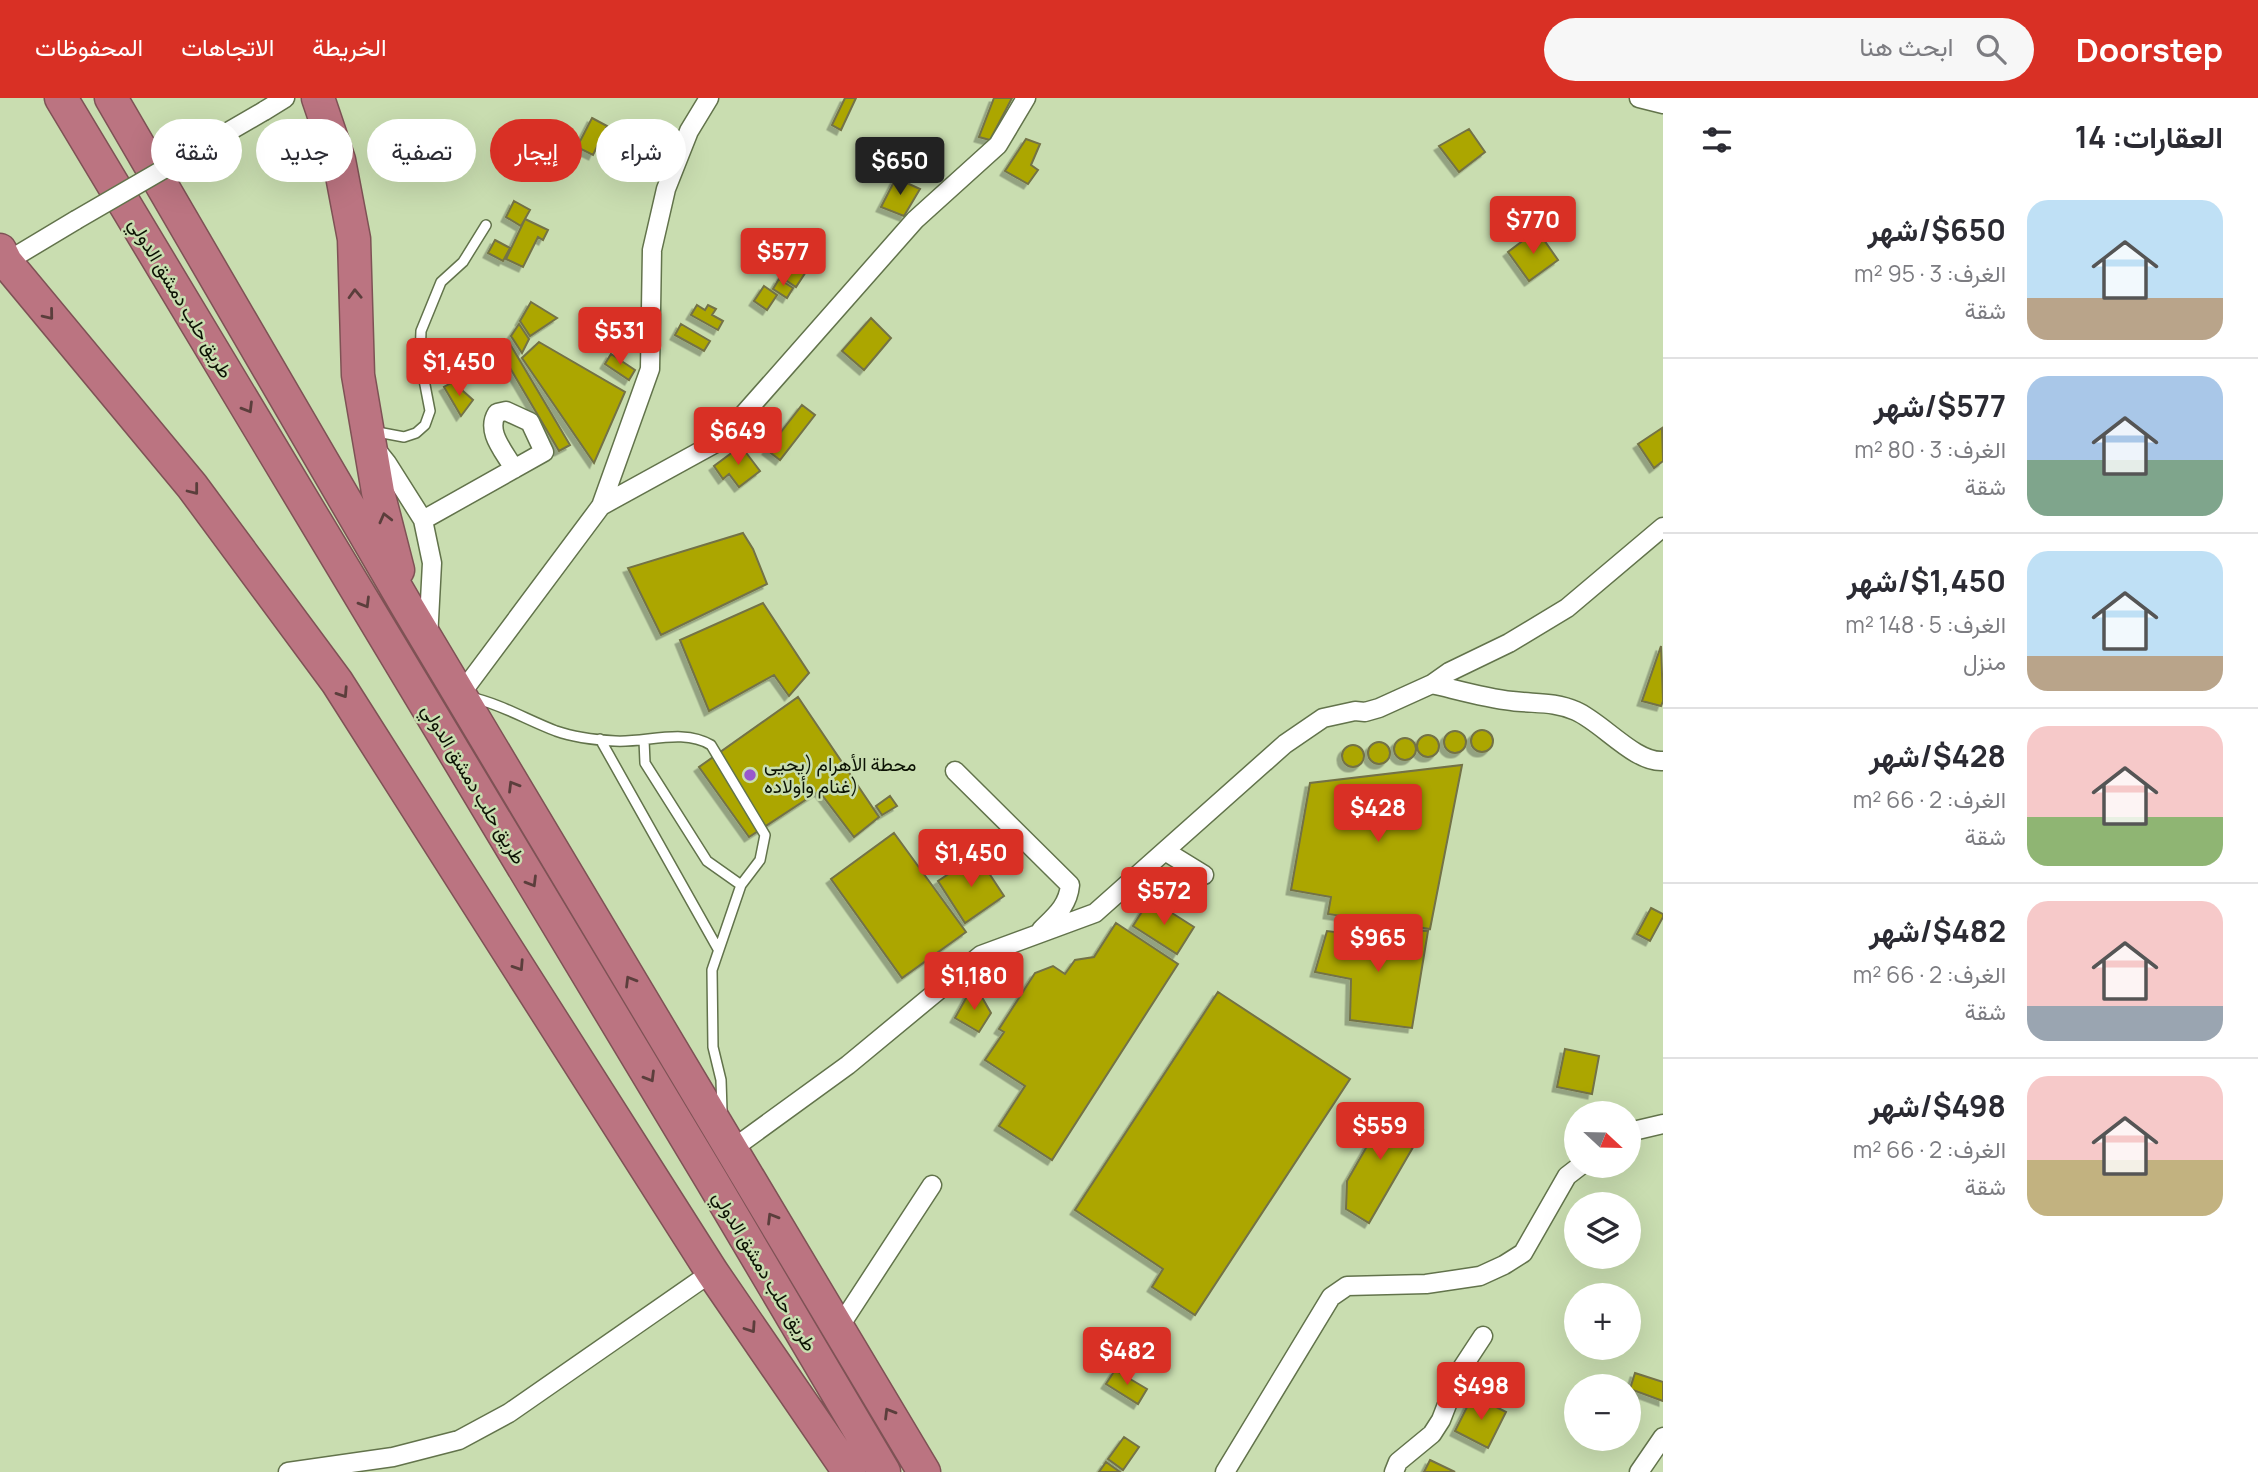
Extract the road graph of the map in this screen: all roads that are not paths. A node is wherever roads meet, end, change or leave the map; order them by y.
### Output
1 (61, 98) edge
2 (111, 98) edge
3 (285, 98) edge
4 (318, 98) edge
5 (709, 98) edge
6 (1026, 98) edge
7 (1639, 98) edge
8 (1663, 104) edge
9 (486, 225) dead end
10 (3, 256) edge
11 (368, 436) junction
12 (514, 468) dead end
13 (601, 506) junction
14 (423, 520) junction
15 (1663, 527) edge
16 (408, 608) junction
17 (428, 642) junction
18 (1432, 684) junction
19 (460, 695) junction
20 (600, 739) junction
21 (644, 740) junction
22 (1663, 761) edge
23 (955, 771) dead end
24 (1165, 851) junction
25 (1204, 875) dead end
26 (741, 885) junction
27 (1036, 935) junction
28 (719, 949) junction
29 (1663, 1124) edge
30 (1642, 1129) edge
31 (727, 1144) junction
32 (1566, 1178) edge
33 (932, 1185) dead end
34 (712, 1272) junction
35 (838, 1329) junction
36 (1483, 1336) dead end
37 (1663, 1437) edge
38 (288, 1472) edge
39 (849, 1472) edge
40 (884, 1472) edge
41 (924, 1472) edge
42 (1225, 1472) edge
43 (1394, 1472) edge
44 (1639, 1472) edge

1 -> 40 highway, طريق حلب دمشق الدولي
2 - 16 highway, طريق حلب دمشق الدولي
3 - 10 street, bridge
11 -> 4 highway
5 - 13 street
6 - 13 street
7 - 8 street
9 - 11 lane
10 -> 34 highway
11 - 14 street
16 -> 11 highway
12 - 14 street
13 - 19 street
14 - 17 street
15 - 18 street
16 - 17 highway, طريق حلب دمشق الدولي
17 - 19 highway, طريق حلب دمشق الدولي
18 - 22 street
18 - 24 street
19 - 20 lane
31 -> 19 highway, طريق حلب دمشق الدولي
20 - 21 lane
20 - 28 lane
21 - 26 lane
21 - 26 lane
23 - 27 street
24 - 25 street
24 - 27 street
26 - 28 lane
27 - 31 street
28 - 31 lane
29 - 30 street
35 -> 31 highway, طريق حلب دمشق الدولي
32 - 42 street
33 - 35 street
34 - 38 street
34 -> 39 highway
41 -> 35 highway, طريق حلب دمشق الدولي
36 - 43 street
37 - 44 street

